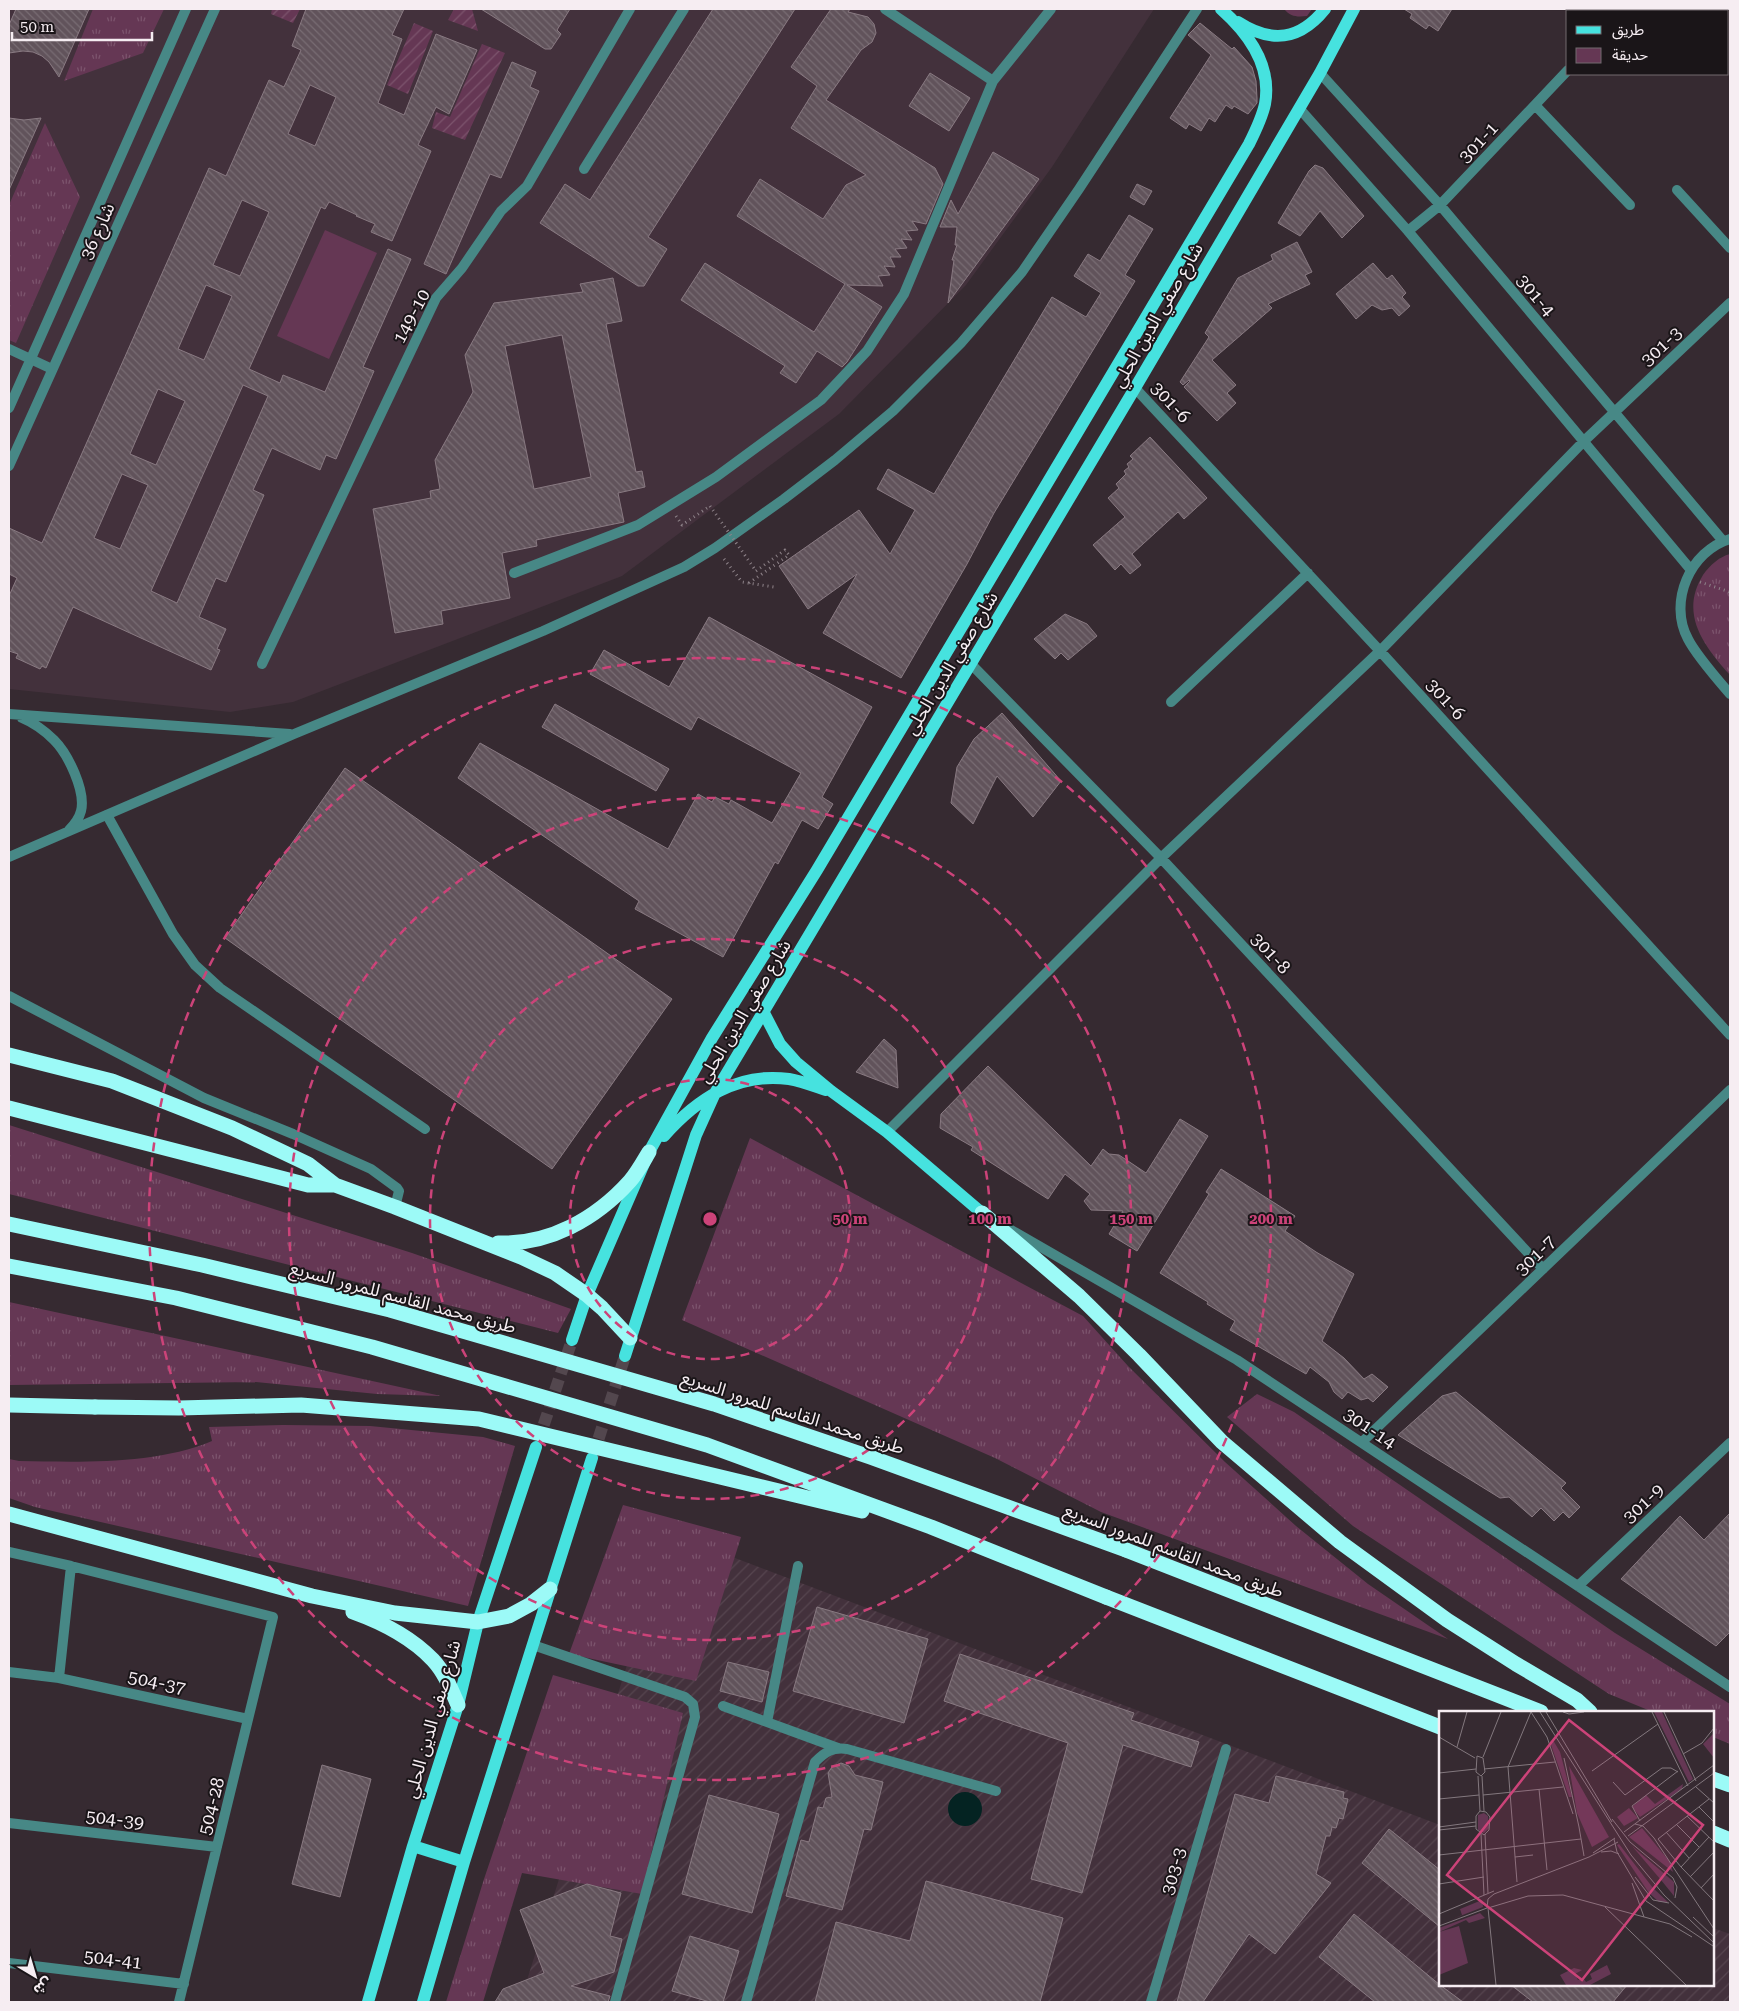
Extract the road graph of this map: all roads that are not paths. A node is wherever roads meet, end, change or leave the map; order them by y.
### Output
1 (186, 9) edge
2 (215, 9) edge
3 (630, 9) edge
4 (684, 9) edge
5 (885, 9) edge
6 (1051, 9) edge
7 (1197, 9) edge
8 (1325, 9) edge
9 (1354, 9) edge
10 (1224, 11) edge
11 (1566, 72) edge
12 (1320, 73) junction
13 (993, 81) junction
14 (1535, 105) junction
15 (1299, 108) junction
16 (584, 169) dead end
17 (1677, 190) dead end
18 (1440, 205) junction
19 (1630, 205) dead end
20 (1408, 231) junction
21 (1730, 248) edge
22 (1730, 303) edge
23 (9, 349) edge
24 (30, 359) junction
25 (52, 369) junction
26 (1135, 388) junction
27 (9, 408) edge
28 (1614, 413) junction
29 (1584, 441) junction
30 (9, 466) edge
31 (1727, 540) edge
32 (514, 573) dead end
33 (1308, 573) junction
34 (1689, 574) junction
35 (1380, 651) junction
36 (262, 664) dead end
37 (971, 664) junction
38 (1730, 694) edge
39 (1171, 702) dead end
40 (13, 715) edge
41 (294, 734) junction
42 (107, 815) junction
43 (66, 832) junction
44 (9, 857) edge
45 (1161, 858) junction
46 (9, 996) edge
47 (763, 1011) junction
48 (1730, 1035) edge
49 (9, 1055) edge
50 (1730, 1090) edge
51 (831, 1091) junction
52 (715, 1093) junction
53 (9, 1108) edge
54 (425, 1129) dead end
55 (887, 1132) junction
56 (650, 1152) junction
57 (335, 1185) junction
58 (395, 1206) junction
59 (982, 1213) junction
60 (9, 1224) edge
61 (485, 1243) junction
62 (9, 1266) edge
63 (1543, 1269) junction
64 (587, 1295) junction
65 (630, 1338) junction
66 (572, 1340) tunnel mouth
67 (625, 1356) tunnel mouth
68 (9, 1405) edge
69 (1362, 1442) junction
70 (1730, 1443) edge
71 (536, 1448) tunnel mouth
72 (592, 1458) tunnel mouth
73 (9, 1514) edge
74 (931, 1527) junction
75 (9, 1552) edge
76 (71, 1566) junction
77 (798, 1566) dead end
78 (1578, 1586) junction
79 (550, 1589) junction
80 (312, 1596) junction
81 (478, 1622) junction
82 (533, 1645) junction
83 (9, 1672) edge
84 (58, 1678) junction
85 (1730, 1686) edge
86 (458, 1705) junction
87 (723, 1706) dead end
88 (1538, 1711) edge
89 (1589, 1711) edge
90 (248, 1719) junction
91 (767, 1722) junction
92 (1439, 1727) edge
93 (838, 1748) junction
94 (1226, 1749) dead end
95 (1714, 1779) edge
96 (1730, 1785) edge
97 (996, 1791) dead end
98 (9, 1823) edge
99 (1714, 1833) edge
100 (1730, 1840) edge
101 (413, 1846) junction
102 (217, 1847) junction
103 (464, 1862) junction
104 (9, 1963) edge
105 (184, 1984) junction
106 (179, 2002) edge
107 (368, 2002) edge
108 (423, 2002) edge
109 (615, 2002) edge
110 (746, 2002) edge
111 (1151, 2002) edge

1 - 24 street, شارع 36
2 - 25 street, شارع 36
3 - 36 street, 149-10
4 - 16 street
5 - 13 street
6 - 13 street
7 - 41 street
8 - 10 main road
9 - 12 main road, شارع صفي الدين الحلي
10 - 56 main road, شارع صفي الدين الحلي
11 - 14 street, 301-1
12 - 15 main road, شارع صفي الدين الحلي
12 - 18 street, 301-4
13 - 32 street
14 - 18 street, 301-1
14 - 19 street
15 - 20 street
15 - 26 main road, شارع صفي الدين الحلي
17 - 21 street
18 - 20 street, 301-1
18 - 28 street, 301-4
20 - 29 street
22 - 28 street, 301-3
23 - 24 street
24 - 25 street
24 - 27 street, شارع 36
25 - 30 street, شارع 36
26 - 33 street, 301-6
26 - 37 main road, شارع صفي الدين الحلي
28 - 29 street, 301-3
28 - 31 street, 301-4
29 - 34 street
29 - 35 street, 301-3
31 - 34 street
33 - 35 street, 301-6
33 - 39 street
34 - 38 street
35 - 45 street, 301-3
35 - 48 street, 301-6
37 - 45 street, 301-8
37 - 47 main road, شارع صفي الدين الحلي
40 - 41 street
40 - 43 street
41 - 42 street
42 - 43 street
42 - 54 street
43 - 44 street
45 - 55 street, 301-3
45 - 63 street, 301-8
46 - 58 street
47 - 51 main road
47 - 52 main road, شارع صفي الدين الحلي
49 - 57 highway
50 - 63 street, 301-7
51 - 52 main road
51 - 55 main road
52 - 56 main road
52 - 65 main road, شارع صفي الدين الحلي
53 - 57 highway
55 - 59 main road
56 - 61 highway
56 - 64 main road, شارع صفي الدين الحلي
57 - 58 highway
58 - 61 highway
59 - 69 street, 301-14
59 - 89 highway
60 - 88 highway, طريق محمد القاسم للمرور السريع, bridge
61 - 64 highway
62 - 74 highway, bridge
63 - 69 street, 301-7
64 - 65 highway
64 - 66 main road, شارع صفي الدين الحلي
65 - 67 main road, شارع صفي الدين الحلي
68 - 74 highway, bridge
69 - 78 street, 301-14
70 - 78 street, 301-9
71 - 81 main road, شارع صفي الدين الحلي
72 - 79 main road
73 - 80 highway
74 - 92 highway, bridge
75 - 76 street
76 - 84 street
76 - 90 street, 504-28
77 - 91 street
78 - 85 street, 301-14
79 - 81 highway
79 - 82 main road
80 - 81 highway
80 - 86 highway
81 - 86 main road, شارع صفي الدين الحلي
82 - 103 main road
82 - 109 street
83 - 84 street, 504-37
84 - 90 street, 504-37
86 - 101 main road, شارع صفي الدين الحلي
87 - 91 street
90 - 102 street, 504-28
91 - 93 street
93 - 97 street
93 - 110 street
94 - 111 street, 303-3
95 - 96 highway
98 - 102 street, 504-39
99 - 100 highway
101 - 103 main road
101 - 107 main road, شارع صفي الدين الحلي
102 - 105 street, 504-28
103 - 108 main road
104 - 105 street, 504-41
105 - 106 street, 504-28

